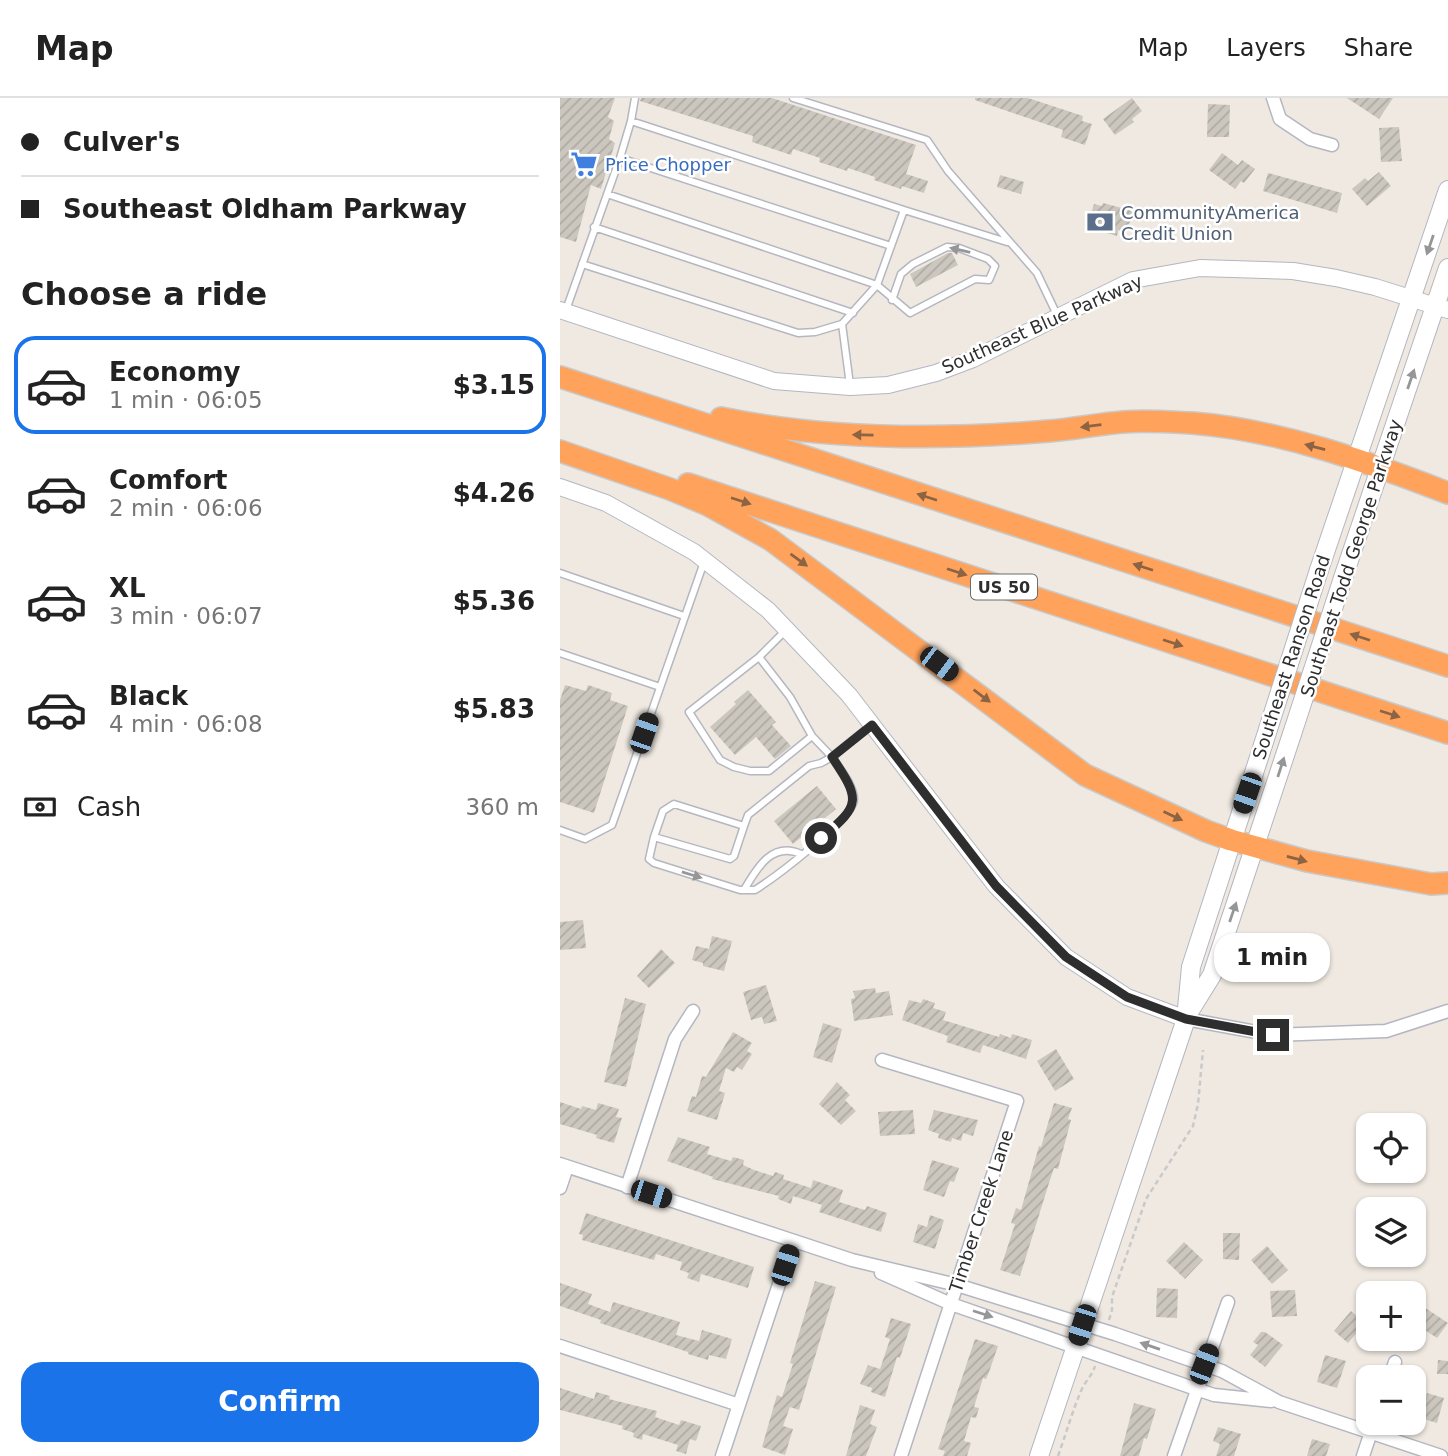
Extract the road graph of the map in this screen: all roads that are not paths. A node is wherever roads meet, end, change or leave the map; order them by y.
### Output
1 (635, 98) edge
2 (793, 98) edge
3 (1273, 98) edge
4 (631, 121) junction
5 (1332, 145) dead end
6 (620, 158) junction
7 (1448, 190) edge
8 (607, 194) junction
9 (904, 210) junction
10 (594, 227) junction
11 (1009, 243) junction
12 (891, 246) junction
13 (582, 264) junction
14 (1448, 268) edge
15 (877, 285) junction
16 (1412, 299) junction
17 (892, 300) junction
18 (1442, 308) edge
19 (562, 311) edge
20 (853, 313) junction
21 (1058, 317) junction
22 (842, 324) junction
23 (560, 377) edge
24 (850, 387) junction
25 (638, 403) junction
26 (560, 442) edge
27 (560, 451) edge
28 (1357, 458) junction
29 (1380, 467) junction
30 (560, 487) edge
31 (1448, 493) edge
32 (704, 560) junction
33 (560, 573) edge
34 (684, 616) junction
35 (787, 630) junction
36 (560, 653) edge
37 (759, 656) junction
38 (1448, 666) edge
39 (660, 687) junction
40 (872, 725) junction
41 (1448, 733) edge
42 (812, 736) junction
43 (832, 757) junction
44 (744, 826) junction
45 (560, 830) edge
46 (654, 837) junction
47 (1231, 840) junction
48 (1255, 847) junction
49 (801, 854) junction
50 (1448, 883) edge
51 (744, 890) junction
52 (693, 1011) dead end
53 (1448, 1011) edge
54 (1186, 1019) junction
55 (882, 1060) dead end
56 (564, 1165) edge
57 (627, 1186) junction
58 (560, 1188) edge
59 (793, 1242) junction
60 (852, 1260) junction
61 (957, 1285) junction
62 (1228, 1302) dead end
63 (951, 1304) junction
64 (1082, 1325) junction
65 (560, 1346) edge
66 (1075, 1347) junction
67 (1395, 1362) dead end
68 (1204, 1364) junction
69 (1394, 1365) edge
70 (1196, 1389) junction
71 (1279, 1402) junction
72 (739, 1405) junction
73 (1356, 1423) edge
74 (1370, 1435) edge
75 (1391, 1435) edge
76 (722, 1456) edge
77 (901, 1456) edge
78 (1039, 1456) edge
79 (1174, 1456) edge
80 (1363, 1456) edge
81 (1441, 1456) edge

1 - 4 lane
2 - 11 lane
3 - 5 street
4 - 6 lane
4 - 9 lane
6 - 8 lane
6 - 12 lane
7 -> 16 main road, Southeast Todd George Parkway
8 - 10 lane
8 - 15 lane
9 - 11 lane
9 - 12 lane
10 - 13 lane
10 - 20 lane
11 - 21 lane
12 - 15 lane
13 - 19 lane
13 - 22 lane
14 - 18 main road, Southeast Todd George Parkway
15 - 17 lane
15 - 20 lane
16 - 18 street, Southeast Blue Parkway
16 - 21 street, Southeast Blue Parkway
16 - 28 main road, Southeast Todd George Parkway
17 -> 17 lane
29 -> 18 main road, Southeast Todd George Parkway
19 - 24 street, Southeast Blue Parkway
20 - 22 lane
21 - 24 street, Southeast Blue Parkway
22 - 24 lane
23 - 25 highway
28 -> 25 highway
38 -> 25 highway
26 -> 41 highway, US 50
27 -> 47 highway
28 - 29 highway
28 - 47 main road, Southeast Ranson Road, bridge
29 - 31 highway
48 -> 29 main road, Southeast Todd George Parkway, bridge
30 - 32 street
32 - 34 lane
32 - 35 street
33 - 34 lane
34 - 39 lane
35 - 37 lane
35 - 40 street
36 - 39 lane
37 - 42 lane
37 - 42 lane
39 - 45 lane
40 - 43 lane
40 - 54 street
42 - 43 lane
43 - 44 lane
43 - 49 lane
44 - 46 lane
44 - 46 lane
46 -> 51 lane
47 - 48 highway
47 - 54 main road, Southeast Ranson Road
48 -> 50 highway
54 -> 48 main road, Southeast Ranson Road
49 - 51 lane
49 - 51 lane
52 - 57 street
53 - 54 street
54 - 64 main road, Southeast Ranson Road
55 - 61 street, Timber Creek Lane
56 - 57 street
56 - 58 street
57 - 59 street
59 - 60 street
59 - 72 street
60 - 61 street
60 - 63 street
61 - 63 street, Timber Creek Lane
61 - 64 street
62 - 68 street
63 -> 66 street
63 - 77 street, Timber Creek Lane
64 - 66 main road, Southeast Ranson Road
68 -> 64 street
65 - 72 street
66 - 70 street
66 - 78 main road, Southeast Ranson Road
67 - 69 street
68 - 70 street
68 - 71 street
70 - 71 street
70 - 79 street
71 - 73 street
72 - 76 street
74 - 80 street
75 - 81 street

